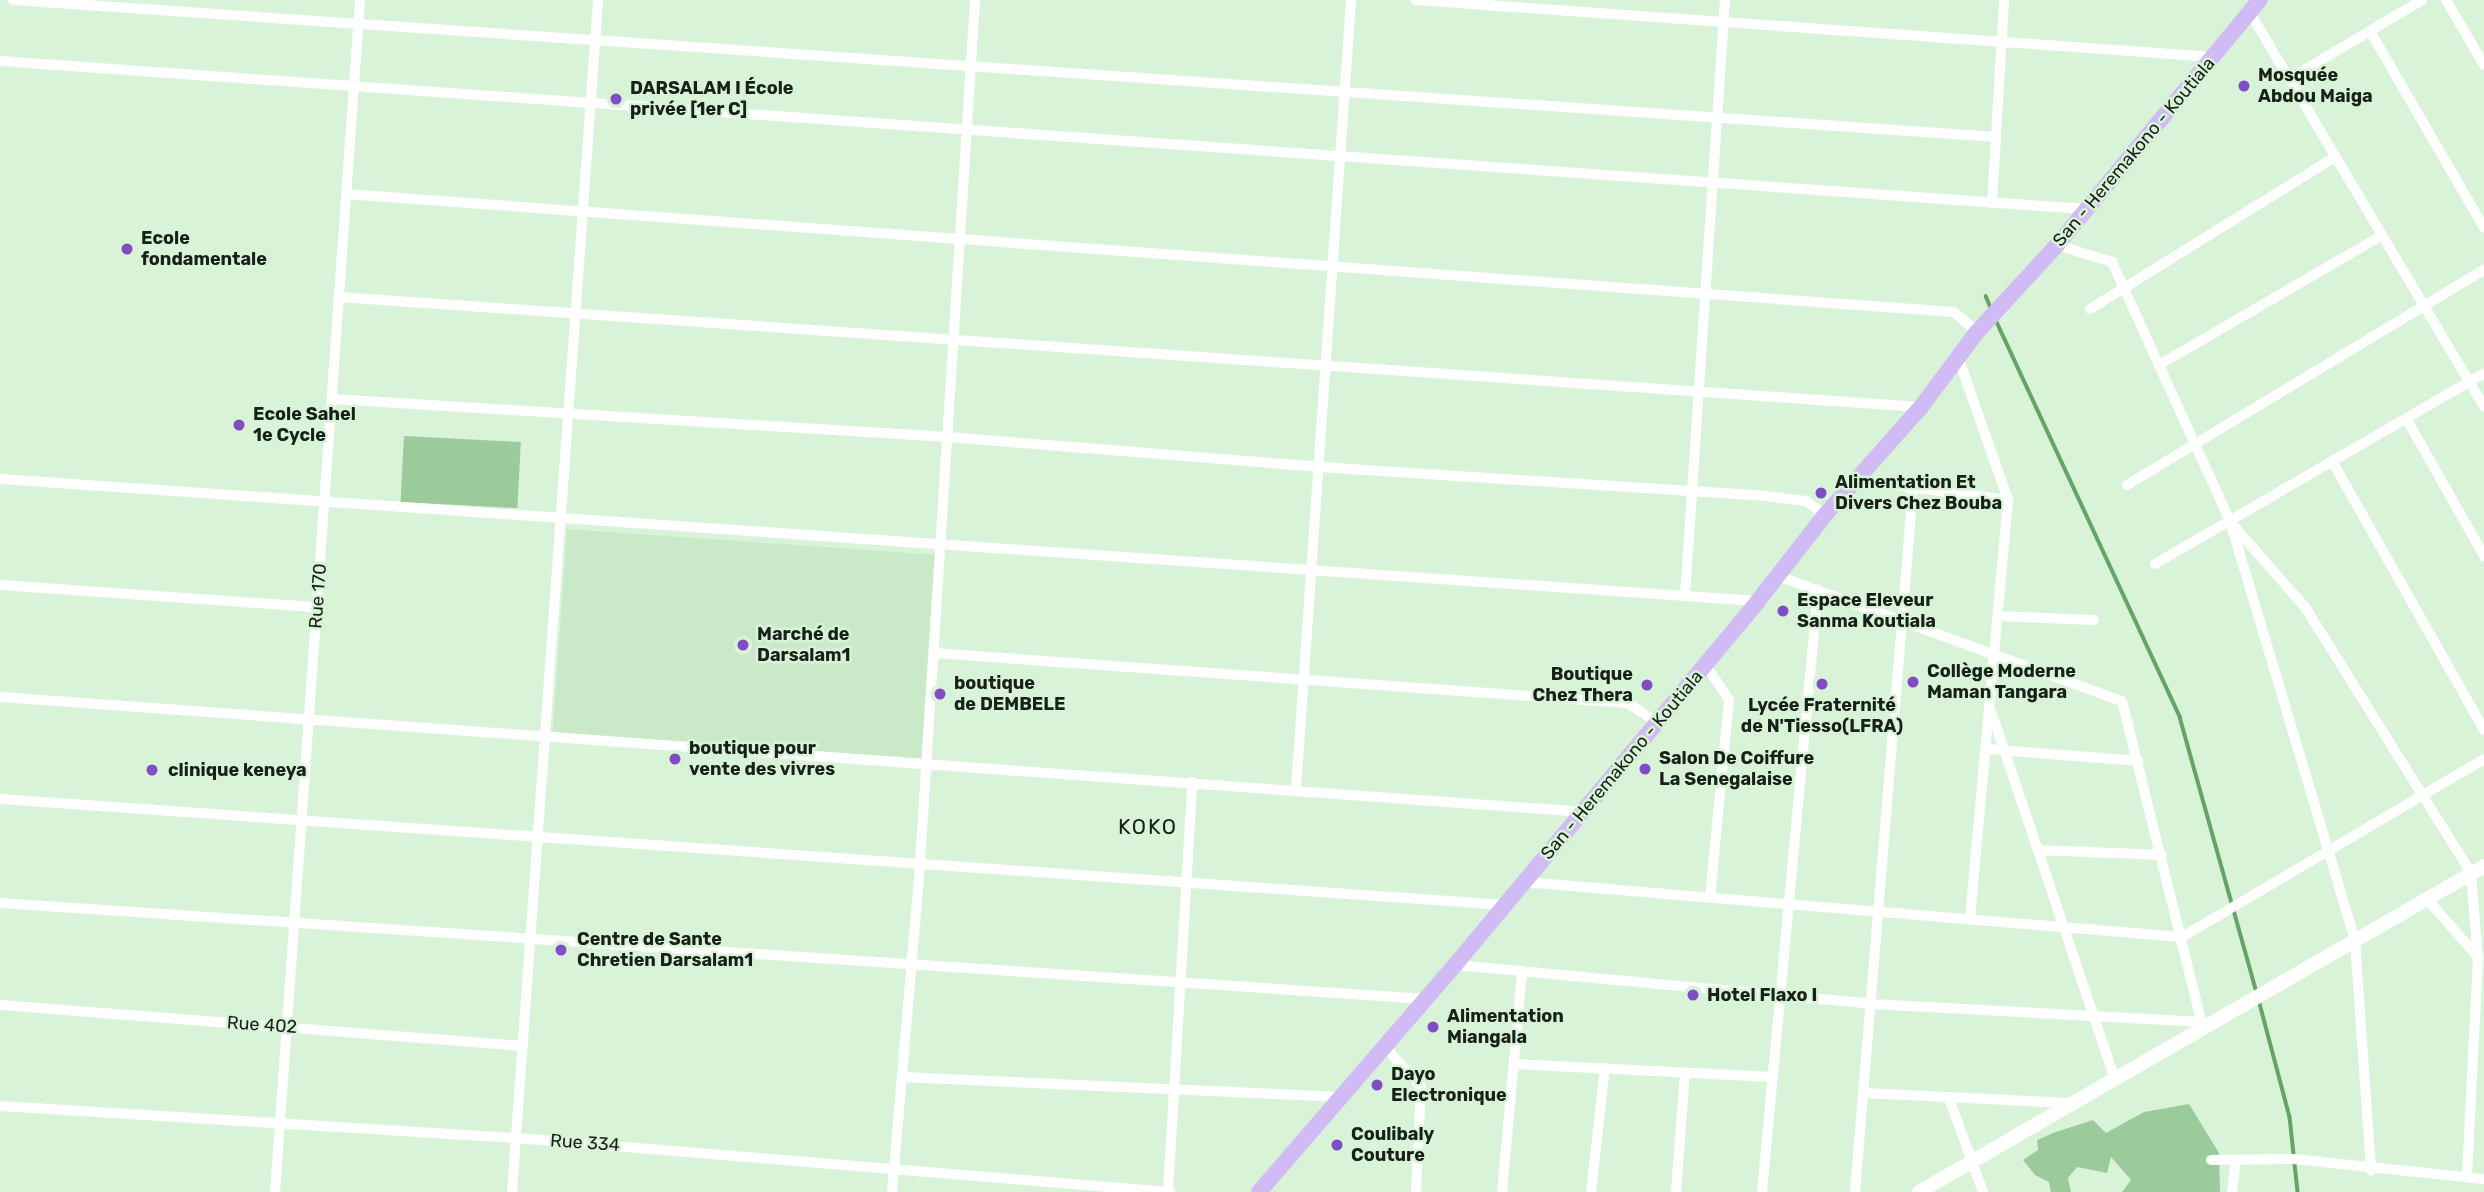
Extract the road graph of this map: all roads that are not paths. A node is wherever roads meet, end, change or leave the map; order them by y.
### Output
1 (13, 0) edge
2 (360, 0) edge
3 (597, 0) edge
4 (975, 0) edge
5 (1351, 0) edge
6 (1416, 0) edge
7 (1725, 0) edge
8 (2004, 0) edge
9 (2260, 0) edge
10 (2422, 0) edge
11 (2446, 0) edge
12 (2250, 7) edge
13 (359, 21) junction
14 (1724, 21) junction
15 (2370, 31) junction
16 (595, 37) junction
17 (2002, 40) junction
18 (2213, 57) junction
19 (0, 61) edge
20 (2484, 65) edge
21 (971, 66) junction
22 (2289, 79) junction
23 (354, 85) junction
24 (1345, 89) junction
25 (590, 102) junction
26 (1717, 114) junction
27 (967, 130) junction
28 (1996, 137) junction
29 (1340, 154) junction
30 (2335, 157) junction
31 (1713, 180) junction
32 (346, 194) junction
33 (1992, 203) junction
34 (2085, 209) junction
35 (582, 211) junction
36 (2484, 228) edge
37 (2382, 235) junction
38 (959, 237) junction
39 (2057, 245) junction
40 (1332, 265) junction
41 (2484, 270) edge
42 (2124, 289) junction
43 (339, 297) junction
44 (1704, 297) junction
45 (2424, 306) junction
46 (2090, 309) dead end
47 (575, 313) junction
48 (1977, 332) junction
49 (954, 340) junction
50 (1958, 357) junction
51 (2159, 365) junction
52 (1326, 366) junction
53 (2484, 373) edge
54 (2470, 382) junction
55 (1699, 392) junction
56 (332, 399) junction
57 (2484, 406) edge
58 (1921, 407) junction
59 (568, 413) junction
60 (2406, 418) junction
61 (947, 437) junction
62 (2195, 444) junction
63 (2332, 461) junction
64 (1319, 467) junction
65 (0, 479) edge
66 (1856, 480) junction
67 (2127, 485) dead end
68 (1913, 488) junction
69 (1692, 492) junction
70 (2008, 500) junction
71 (324, 501) junction
72 (1825, 515) junction
73 (561, 518) junction
74 (2230, 521) junction
75 (941, 545) junction
76 (2484, 556) edge
77 (2155, 564) dead end
78 (1312, 571) junction
79 (1778, 576) junction
80 (0, 585) edge
81 (1818, 590) junction
82 (1685, 596) junction
83 (1759, 601) junction
84 (317, 607) junction
85 (1998, 616) junction
86 (2094, 620) dead end
87 (1902, 622) junction
88 (934, 653) junction
89 (1994, 654) junction
90 (1705, 664) junction
91 (1304, 678) junction
92 (0, 697) edge
93 (1989, 707) junction
94 (309, 719) junction
95 (1656, 722) junction
96 (2484, 730) edge
97 (545, 737) junction
98 (1986, 749) junction
99 (2006, 750) junction
100 (2484, 760) edge
101 (2139, 761) junction
102 (926, 764) junction
103 (1192, 782) junction
104 (1296, 789) junction
105 (2424, 794) junction
106 (0, 799) edge
107 (1584, 812) junction
108 (302, 821) junction
109 (537, 840) junction
110 (2038, 850) junction
111 (2329, 852) junction
112 (2162, 855) junction
113 (920, 863) junction
114 (2477, 869) edge
115 (1187, 882) junction
116 (1524, 882) junction
117 (1710, 898) junction
118 (2427, 899) junction
119 (0, 903) edge
120 (1788, 904) junction
121 (1505, 905) junction
122 (1880, 912) junction
123 (1970, 920) junction
124 (294, 923) junction
125 (2065, 928) junction
126 (2182, 937) junction
127 (531, 939) junction
128 (2354, 941) junction
129 (2478, 958) junction
130 (912, 965) junction
131 (1455, 965) junction
132 (1522, 971) junction
133 (1181, 983) junction
134 (1780, 995) junction
135 (1426, 999) junction
136 (1872, 1004) junction
137 (0, 1005) edge
138 (2094, 1015) junction
139 (2203, 1025) junction
140 (287, 1027) junction
141 (523, 1046) junction
142 (1385, 1047) junction
143 (1514, 1064) junction
144 (1605, 1068) junction
145 (1685, 1073) junction
146 (903, 1077) junction
147 (1773, 1077) junction
148 (2115, 1079) junction
149 (1175, 1087) junction
150 (2472, 1087) junction
151 (2484, 1088) edge
152 (1865, 1093) junction
153 (1342, 1097) junction
154 (1949, 1098) junction
155 (2073, 1103) junction
156 (0, 1106) edge
157 (280, 1123) junction
158 (516, 1138) junction
159 (2211, 1160) dead end
160 (2236, 1160) junction
161 (1972, 1162) junction
162 (895, 1166) junction
163 (2371, 1170) junction
164 (2467, 1177) junction
165 (2484, 1179) edge
166 (275, 1192) edge
167 (512, 1192) edge
168 (892, 1192) edge
169 (1169, 1192) edge
170 (1259, 1192) edge
171 (1416, 1192) edge
172 (1502, 1192) edge
173 (1591, 1192) edge
174 (1676, 1192) edge
175 (1762, 1192) edge
176 (1855, 1192) edge
177 (1919, 1192) edge
178 (1983, 1192) edge
179 (2232, 1192) edge

1 - 13 street
2 - 13 street, Rue 170
3 - 16 street
4 - 21 street
5 - 24 street
6 - 14 street
7 - 14 street
8 - 17 street
9 - 12 main road, San - Heremakono - Koutiala
10 - 15 street
11 - 20 street
12 - 18 main road, San - Heremakono - Koutiala
12 - 22 street
13 - 16 street
13 - 23 street, Rue 170
14 - 17 street
14 - 26 street
15 - 22 street
15 - 36 street
16 - 21 street
16 - 25 street
17 - 18 street
17 - 28 street
18 - 34 main road, San - Heremakono - Koutiala
19 - 23 street
21 - 24 street
21 - 27 street
22 - 30 street
23 - 25 street
23 - 32 street, Rue 170
24 - 26 street
24 - 29 street
25 - 27 street
25 - 35 street
26 - 28 street
26 - 31 street
27 - 29 street
27 - 38 street
28 - 33 street
29 - 31 street
29 - 40 street
30 - 37 street
30 - 42 street
31 - 33 street
31 - 44 street
32 - 35 street
32 - 43 street, Rue 170
33 - 34 street
34 - 39 main road, San - Heremakono - Koutiala
35 - 38 street
35 - 47 street
37 - 45 street
37 - 51 street
38 - 40 street
38 - 49 street
39 - 42 street
39 - 48 main road, San - Heremakono - Koutiala
40 - 44 street
40 - 52 street
41 - 45 street
42 - 46 street
42 - 51 street
43 - 47 street
43 - 56 street, Rue 170
44 - 48 street
44 - 55 street
45 - 54 street
45 - 62 street
47 - 49 street
47 - 59 street
48 - 50 main road, San - Heremakono - Koutiala
49 - 52 street
49 - 61 street
50 - 58 main road, San - Heremakono - Koutiala
50 - 70 street
51 - 62 street
52 - 55 street
52 - 64 street
53 - 54 street
54 - 57 street
54 - 60 street
55 - 58 street
55 - 69 street
56 - 59 street
56 - 71 street, Rue 170
58 - 66 main road, San - Heremakono - Koutiala
59 - 61 street
59 - 73 street
60 - 63 street
60 - 76 street
61 - 64 street
61 - 75 street
62 - 67 street
62 - 74 street
63 - 74 street
63 - 96 street
64 - 69 street
64 - 78 street
65 - 71 street
66 - 68 street
66 - 72 main road, San - Heremakono - Koutiala
68 - 70 street
68 - 87 street
69 - 72 street
69 - 82 street
70 - 85 street
71 - 73 street
71 - 84 street, Rue 170
72 - 79 main road, San - Heremakono - Koutiala
73 - 75 street
73 - 97 street
74 - 77 street
74 - 105 street
74 - 111 street
75 - 78 street
75 - 88 street
78 - 82 street
78 - 91 street
79 - 81 street
79 - 83 main road, San - Heremakono - Koutiala
80 - 84 street
81 - 87 street
81 - 120 street
82 - 83 street
83 - 90 main road, San - Heremakono - Koutiala
84 - 94 street, Rue 170
85 - 86 street
85 - 89 street
87 - 89 street
87 - 122 street
88 - 91 street
88 - 102 street
89 - 93 street
89 - 101 street
90 - 95 main road, San - Heremakono - Koutiala
90 - 117 street
91 - 95 street
91 - 104 street
92 - 94 street
93 - 98 street
93 - 99 street
94 - 97 street
94 - 108 street, Rue 170
95 - 107 main road, San - Heremakono - Koutiala
97 - 102 street
97 - 109 street
98 - 99 street
98 - 123 street
99 - 101 street
99 - 110 street
100 - 105 street
101 - 112 street
102 - 103 street
102 - 113 street
103 - 104 street
103 - 115 street
104 - 107 street
105 - 111 street
105 - 114 street
106 - 108 street
107 - 116 main road, San - Heremakono - Koutiala
108 - 109 street
108 - 124 street, Rue 170
109 - 113 street
109 - 127 street
110 - 112 street
110 - 125 street
111 - 126 street
111 - 128 street
112 - 126 street
113 - 115 street
113 - 130 street
114 - 118 street
114 - 129 street
115 - 121 street
115 - 133 street
116 - 117 street
116 - 121 main road, San - Heremakono - Koutiala
117 - 120 street
118 - 128 street
118 - 129 street
119 - 124 street
120 - 122 street
120 - 134 street
121 - 131 main road, San - Heremakono - Koutiala
122 - 123 street
122 - 136 street
123 - 125 street
124 - 127 street
124 - 140 street, Rue 170
125 - 126 street
125 - 138 street
126 - 139 street
127 - 130 street
127 - 141 street
128 - 139 street
128 - 163 street
129 - 150 street
130 - 133 street
130 - 146 street
131 - 132 street
131 - 135 main road, San - Heremakono - Koutiala
132 - 134 street
132 - 143 street
133 - 135 street
133 - 149 street
134 - 136 street
134 - 147 street
135 - 142 main road, San - Heremakono - Koutiala
136 - 138 street
136 - 152 street
137 - 140 street, Rue 402
138 - 139 street
138 - 148 street
139 - 148 street
140 - 141 street, Rue 402
140 - 157 street, Rue 170
141 - 158 street
142 - 153 main road, San - Heremakono - Koutiala
142 - 171 street
143 - 144 street
143 - 172 street
144 - 145 street
144 - 173 street
145 - 147 street
145 - 174 street
146 - 149 street
146 - 162 street
147 - 175 street
148 - 155 street
149 - 153 street
149 - 169 street
150 - 151 street
150 - 164 street
152 - 154 street
152 - 176 street
153 - 170 main road, San - Heremakono - Koutiala
154 - 155 street
154 - 161 street
155 - 161 street
156 - 157 street, Rue 334
157 - 158 street, Rue 334
157 - 166 street, Rue 170
158 - 162 street, Rue 334
158 - 167 street
159 - 160 street
160 - 163 street
160 - 179 street
161 - 177 street
161 - 178 street
162 - 168 street
162 - 169 street, Rue 334
163 - 164 street
164 - 165 street

